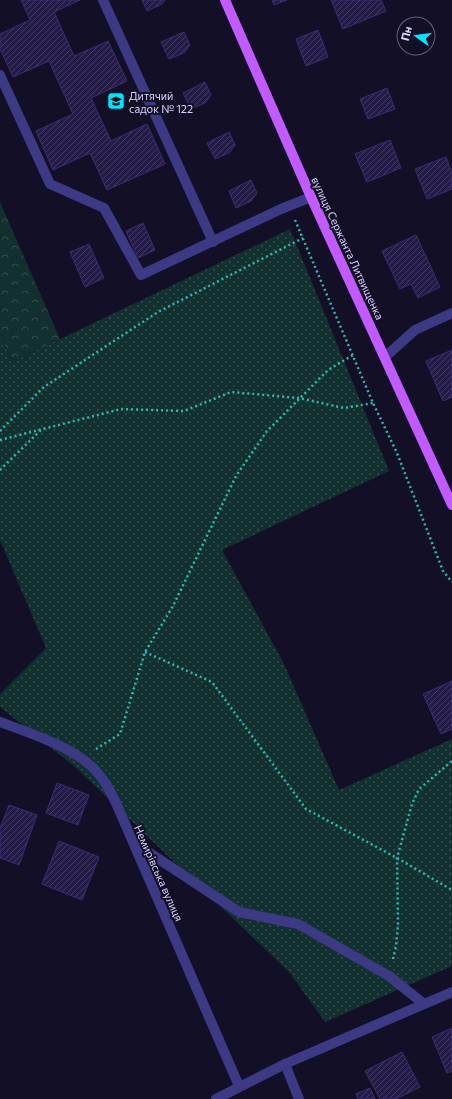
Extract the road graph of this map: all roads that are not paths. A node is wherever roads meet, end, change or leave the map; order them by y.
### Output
1 (103, 0) edge
2 (224, 0) edge
3 (0, 75) edge
4 (311, 197) junction
5 (213, 242) junction
6 (452, 313) edge
7 (384, 357) junction
8 (452, 505) edge
9 (0, 722) edge
10 (133, 842) junction
11 (452, 992) edge
12 (424, 1004) junction
13 (285, 1064) junction
14 (240, 1086) junction
15 (216, 1099) edge
16 (299, 1099) edge

1 - 5 street
2 - 4 main road, вулиця Сержанта Литвищенка
3 - 5 street
4 - 5 street
4 - 7 main road, вулиця Сержанта Литвищенка
6 - 7 street
7 - 8 main road, вулиця Сержанта Литвищенка
9 - 10 street, Немирівська вулиця
10 - 12 street
10 - 14 street, Немирівська вулиця
11 - 12 street
12 - 13 street
13 - 14 street
13 - 16 street
14 - 15 street

